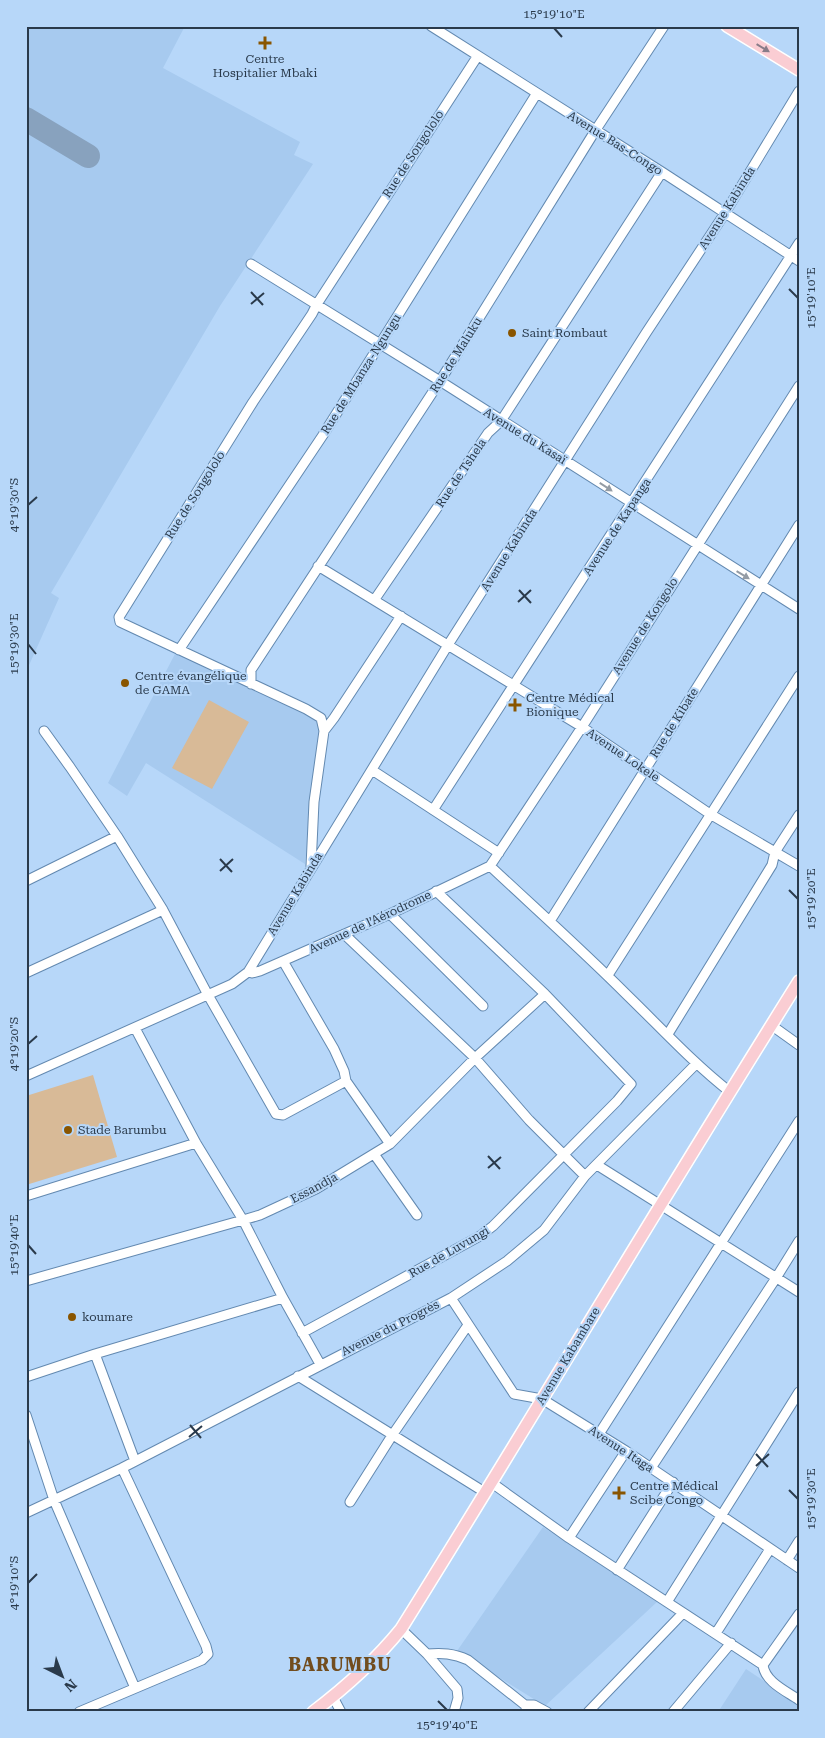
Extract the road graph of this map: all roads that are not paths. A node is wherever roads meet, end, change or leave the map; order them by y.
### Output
1 (431, 26) edge
2 (664, 26) edge
3 (727, 26) edge
4 (742, 30) edge
5 (477, 57) junction
6 (799, 70) edge
7 (799, 92) edge
8 (537, 93) junction
9 (596, 131) junction
10 (662, 172) junction
11 (725, 213) junction
12 (799, 243) edge
13 (795, 258) edge
14 (251, 264) dead end
15 (317, 304) junction
16 (379, 344) junction
17 (440, 381) junction
18 (799, 386) edge
19 (501, 421) junction
20 (566, 461) junction
21 (632, 504) junction
22 (799, 525) edge
23 (697, 546) junction
24 (318, 566) junction
25 (761, 585) junction
26 (375, 599) junction
27 (799, 609) edge
28 (401, 616) junction
29 (448, 645) junction
30 (179, 650) junction
31 (799, 676) edge
32 (251, 684) junction
33 (513, 686) junction
34 (582, 727) junction
35 (324, 730) junction
36 (44, 731) dead end
37 (372, 770) junction
38 (645, 770) junction
39 (432, 810) junction
40 (710, 814) junction
41 (799, 815) edge
42 (117, 836) junction
43 (775, 852) junction
44 (499, 853) junction
45 (490, 866) junction
46 (799, 866) edge
47 (311, 867) junction
48 (26, 881) edge
49 (436, 891) junction
50 (163, 910) junction
51 (390, 914) junction
52 (550, 921) junction
53 (344, 934) junction
54 (283, 961) junction
55 (248, 972) junction
56 (26, 973) edge
57 (608, 976) junction
58 (799, 981) edge
59 (545, 994) junction
60 (208, 995) junction
61 (483, 1006) dead end
62 (771, 1026) junction
63 (135, 1028) junction
64 (668, 1034) junction
65 (799, 1045) edge
66 (475, 1058) junction
67 (696, 1064) junction
68 (26, 1076) edge
69 (346, 1081) junction
70 (730, 1092) junction
71 (799, 1121) edge
72 (196, 1143) junction
73 (390, 1144) junction
74 (374, 1154) junction
75 (564, 1155) junction
76 (596, 1165) junction
77 (585, 1176) junction
78 (26, 1196) edge
79 (661, 1205) junction
80 (417, 1215) dead end
81 (243, 1220) junction
82 (799, 1241) edge
83 (722, 1244) junction
84 (776, 1278) junction
85 (26, 1281) edge
86 (799, 1292) edge
87 (283, 1298) junction
88 (451, 1298) junction
89 (468, 1325) junction
90 (302, 1333) junction
91 (95, 1354) junction
92 (320, 1364) junction
93 (298, 1376) junction
94 (26, 1378) edge
95 (799, 1392) edge
96 (542, 1399) junction
97 (26, 1415) edge
98 (394, 1434) junction
99 (599, 1434) junction
100 (626, 1450) junction
101 (135, 1461) junction
102 (122, 1468) junction
103 (651, 1468) junction
104 (673, 1482) junction
105 (492, 1483) junction
106 (486, 1493) junction
107 (54, 1500) junction
108 (350, 1502) dead end
109 (26, 1514) edge
110 (721, 1516) junction
111 (569, 1538) junction
112 (799, 1542) edge
113 (770, 1549) junction
114 (787, 1560) junction
115 (799, 1568) edge
116 (618, 1570) junction
117 (667, 1602) junction
118 (683, 1613) junction
119 (799, 1614) edge
120 (401, 1630) junction
121 (716, 1633) junction
122 (731, 1643) junction
123 (427, 1654) junction
124 (763, 1665) junction
125 (135, 1688) junction
126 (332, 1697) junction
127 (799, 1700) edge
128 (526, 1708) edge
129 (79, 1712) edge
130 (313, 1712) edge
131 (340, 1712) edge
132 (454, 1712) edge
133 (547, 1712) edge
134 (588, 1712) edge
135 (673, 1712) edge

1 - 5 street, Avenue Bas-Congo
2 - 9 street, Rue de Maluku
3 - 4 main road
4 -> 6 main road
5 - 8 street, Avenue Bas-Congo
5 - 15 street, Rue de Songololo
7 - 11 street, Avenue Kabinda
8 - 9 street, Avenue Bas-Congo
8 - 16 street, Rue de Mbanza-Ngungu
9 - 10 street, Avenue Bas-Congo
9 - 17 street, Rue de Maluku
10 - 11 street, Avenue Bas-Congo
10 - 19 street, Rue de Tshela
11 - 13 street, Avenue Bas-Congo
11 - 20 street, Avenue Kabinda
12 - 13 street, Avenue de Kapanga
13 - 21 street, Avenue de Kapanga
14 - 15 street, Avenue du Kasaï
15 - 16 street, Avenue du Kasaï
15 - 30 street, Rue de Songololo
16 - 17 street, Avenue du Kasaï
16 - 30 street, Rue de Mbanza-Ngungu
17 - 19 street, Avenue du Kasaï
17 - 24 street, Rue de Maluku
18 - 23 street, Avenue de Kongolo
19 - 20 street, Avenue du Kasaï
19 - 26 street, Rue de Tshela
20 -> 21 street, Avenue du Kasaï
20 - 29 street, Avenue Kabinda
21 - 23 street, Avenue du Kasaï
21 - 33 street, Avenue de Kapanga
22 - 25 street, Rue de Kibate
23 -> 25 street, Avenue du Kasaï
23 - 34 street, Avenue de Kongolo
24 - 26 street, Avenue Lokele
24 - 32 street, Rue de Maluku
25 - 27 street, Avenue du Kasaï
25 - 38 street, Rue de Kibate
26 - 28 street, Avenue Lokele
28 - 29 street, Avenue Lokele
28 - 35 street
29 - 33 street, Avenue Lokele
29 - 37 street, Avenue Kabinda
30 - 32 street, Rue de Songololo
31 - 40 street
32 - 35 street, Rue de Songololo
33 - 34 street, Avenue Lokele
33 - 39 street, Avenue de Kapanga
34 - 38 street, Avenue Lokele
34 - 44 street, Avenue de Kongolo
35 - 47 street
36 - 42 street
37 - 39 street
37 - 47 street, Avenue Kabinda
38 - 40 street, Avenue Lokele
38 - 52 street, Rue de Kibate
39 - 44 street
40 - 43 street, Avenue Lokele
40 - 57 street
41 - 43 street
42 - 48 street
42 - 50 street
43 - 46 street, Avenue Lokele
43 - 64 street
44 - 45 street, Avenue de Kongolo
45 - 49 street, Avenue de l’Aérodrome
45 - 52 street
47 - 55 street, Avenue Kabinda
49 - 51 street, Avenue de l’Aérodrome
49 - 59 street
50 - 56 street
50 - 60 street
51 - 53 street, Avenue de l’Aérodrome
51 - 61 street
52 - 57 street
53 - 54 street, Avenue de l’Aérodrome
53 - 66 street
54 - 55 street, Avenue de l’Aérodrome
54 - 69 street
55 - 60 street, Avenue Kabinda
57 - 64 street
58 - 62 main road, Avenue Kabambare
59 - 66 street, Essandja
59 - 75 street, Rue de Luvungi
60 - 63 street
60 - 69 street
62 - 65 street
62 - 70 main road, Avenue Kabambare
63 - 68 street
63 - 72 street
64 - 67 street
66 - 73 street, Essandja
66 - 75 street
67 - 70 street
67 - 76 street, Avenue du Progrès
69 - 73 street
70 - 79 main road, Avenue Kabambare
71 - 83 street
72 - 78 street
72 - 81 street
73 - 74 street, Essandja
74 - 80 street
74 - 81 street, Essandja
75 - 77 street
75 - 90 street, Rue de Luvungi
76 - 77 street, Avenue du Progrès
76 - 79 street
77 - 88 street, Avenue du Progrès
79 - 83 street
79 - 96 main road, Avenue Kabambare
81 - 85 street, Essandja
81 - 87 street
82 - 84 street
83 - 84 street
83 - 99 street
84 - 86 street
84 - 103 street
87 - 90 street
87 - 91 street
88 - 89 street
88 - 92 street, Avenue du Progrès
89 - 96 street
89 - 98 street
90 - 92 street
91 - 94 street
91 - 101 street
92 - 93 street, Avenue du Progrès
93 - 98 street
93 - 101 street, Avenue du Progrès
95 - 110 street
96 - 99 street, Avenue Itaga
96 - 105 main road, Avenue Kabambare
97 - 107 street
98 - 106 street
98 - 108 street
99 - 100 street, Avenue Itaga
100 - 103 street, Avenue Itaga
100 - 111 street
101 - 102 street, Avenue du Progrès
102 - 107 street, Avenue du Progrès
102 - 125 street
103 - 104 street, Avenue Itaga
104 - 110 street, Avenue Itaga
104 - 116 street
105 - 106 main road, Avenue Kabambare
105 - 111 street
106 - 120 main road, Avenue Kabambare
107 - 109 street, Avenue du Progrès
107 - 125 street
110 - 113 street, Avenue Itaga
110 - 117 street
111 - 116 street
112 - 114 street
113 - 114 street, Avenue Itaga
113 - 121 street
114 - 115 street, Avenue Itaga
116 - 117 street
117 - 118 street
118 - 121 street
118 - 134 street
119 - 124 street
120 - 123 street
120 - 126 main road, Avenue Kabambare
121 - 122 street
122 - 124 street
122 - 135 street
123 - 128 street
123 - 132 street
124 - 127 street
125 - 129 street
126 - 130 main road, Avenue Kabambare
126 - 131 street
128 - 133 street

